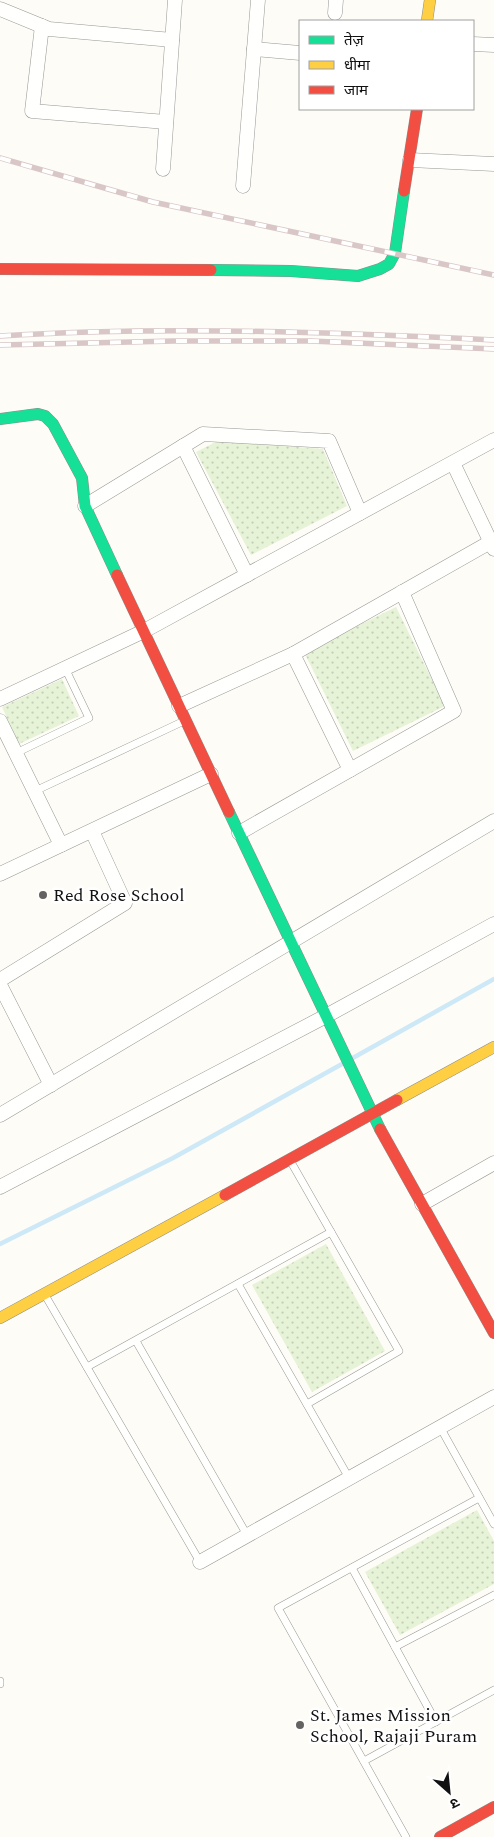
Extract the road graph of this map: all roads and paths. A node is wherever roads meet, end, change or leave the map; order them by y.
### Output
1 (175, 0) edge
2 (258, 0) edge
3 (430, 0) edge
4 (0, 9) edge
5 (427, 20) edge
6 (42, 26) junction
7 (172, 40) junction
8 (474, 44) edge
9 (494, 45) edge
10 (254, 49) junction
11 (299, 52) edge
12 (417, 110) edge
13 (166, 122) junction
14 (410, 160) junction
15 (494, 164) edge
16 (162, 170) dead end
17 (243, 186) dead end
18 (0, 269) edge
19 (0, 419) edge
20 (494, 440) edge
21 (183, 446) junction
22 (453, 463) junction
23 (85, 506) junction
24 (360, 513) junction
25 (493, 544) edge
26 (247, 574) junction
27 (402, 592) junction
28 (144, 631) junction
29 (293, 654) junction
30 (65, 668) junction
31 (0, 699) edge
32 (179, 706) junction
33 (186, 720) junction
34 (0, 721) edge
35 (16, 753) junction
36 (350, 770) junction
37 (211, 774) junction
38 (35, 791) junction
39 (494, 821) edge
40 (92, 830) junction
41 (239, 833) junction
42 (61, 845) junction
43 (0, 874) edge
44 (494, 924) edge
45 (291, 942) junction
46 (0, 980) edge
47 (0, 985) edge
48 (326, 1016) junction
49 (494, 1047) edge
50 (50, 1085) junction
51 (372, 1114) junction
52 (0, 1115) edge
53 (290, 1160) junction
54 (494, 1163) edge
55 (0, 1187) edge
56 (422, 1204) junction
57 (331, 1232) junction
58 (238, 1284) junction
59 (45, 1294) junction
60 (0, 1318) edge
61 (494, 1333) edge
62 (136, 1340) junction
63 (87, 1368) junction
64 (494, 1397) edge
65 (307, 1404) junction
66 (440, 1427) junction
67 (349, 1478) junction
68 (479, 1498) junction
69 (494, 1524) edge
70 (247, 1535) junction
71 (200, 1562) joint
72 (352, 1568) junction
73 (494, 1595) edge
74 (395, 1647) junction
75 (494, 1690) edge
76 (436, 1722) junction
77 (364, 1761) junction
78 (494, 1807) edge
79 (406, 1837) edge
80 (440, 1837) edge

1 - 7 street
2 - 10 street
3 - 5 street
4 - 6 street
6 - 7 street
6 - 13 street
7 - 13 street
8 - 9 street
10 - 11 street
10 - 17 street
12 - 14 street
13 - 16 street
14 - 15 street
14 - 18 street
19 - 23 street
20 - 22 street
21 - 23 street
21 - 24 street
21 - 26 street
22 - 24 street
22 - 25 street
23 - 28 street
24 - 26 street
25 - 27 street
26 - 28 street
27 - 29 street
27 - 36 street
28 - 30 street
28 - 32 street
29 - 32 street
29 - 36 street
30 - 31 street
30 - 35 lane
32 - 33 street
33 - 37 street
33 - 38 lane
34 - 35 street
35 - 38 street
36 - 41 street
37 - 40 street
37 - 41 street
38 - 42 street
39 - 45 street
40 - 42 street
40 - 46 street
41 - 45 street
42 - 43 street
44 - 48 street
45 - 48 street
45 - 50 street
47 - 50 street
48 - 51 street
48 - 55 street
49 - 51 street
50 - 52 street
51 - 53 street
51 - 56 street
53 - 57 lane
53 - 59 street
54 - 56 street
56 - 61 street
57 - 58 lane
57 - 65 lane
58 - 62 lane
58 - 65 lane
59 - 60 street
59 - 63 lane
62 - 63 lane
62 - 70 lane
63 - 71 lane
64 - 66 street
65 - 67 lane
66 - 67 street
66 - 68 lane
67 - 70 street
68 - 69 lane
68 - 72 lane
70 - 71 street
72 - 74 lane
72 - 77 lane
73 - 74 lane
74 - 76 lane
75 - 76 lane
76 - 77 lane
77 - 79 lane
78 - 80 street

